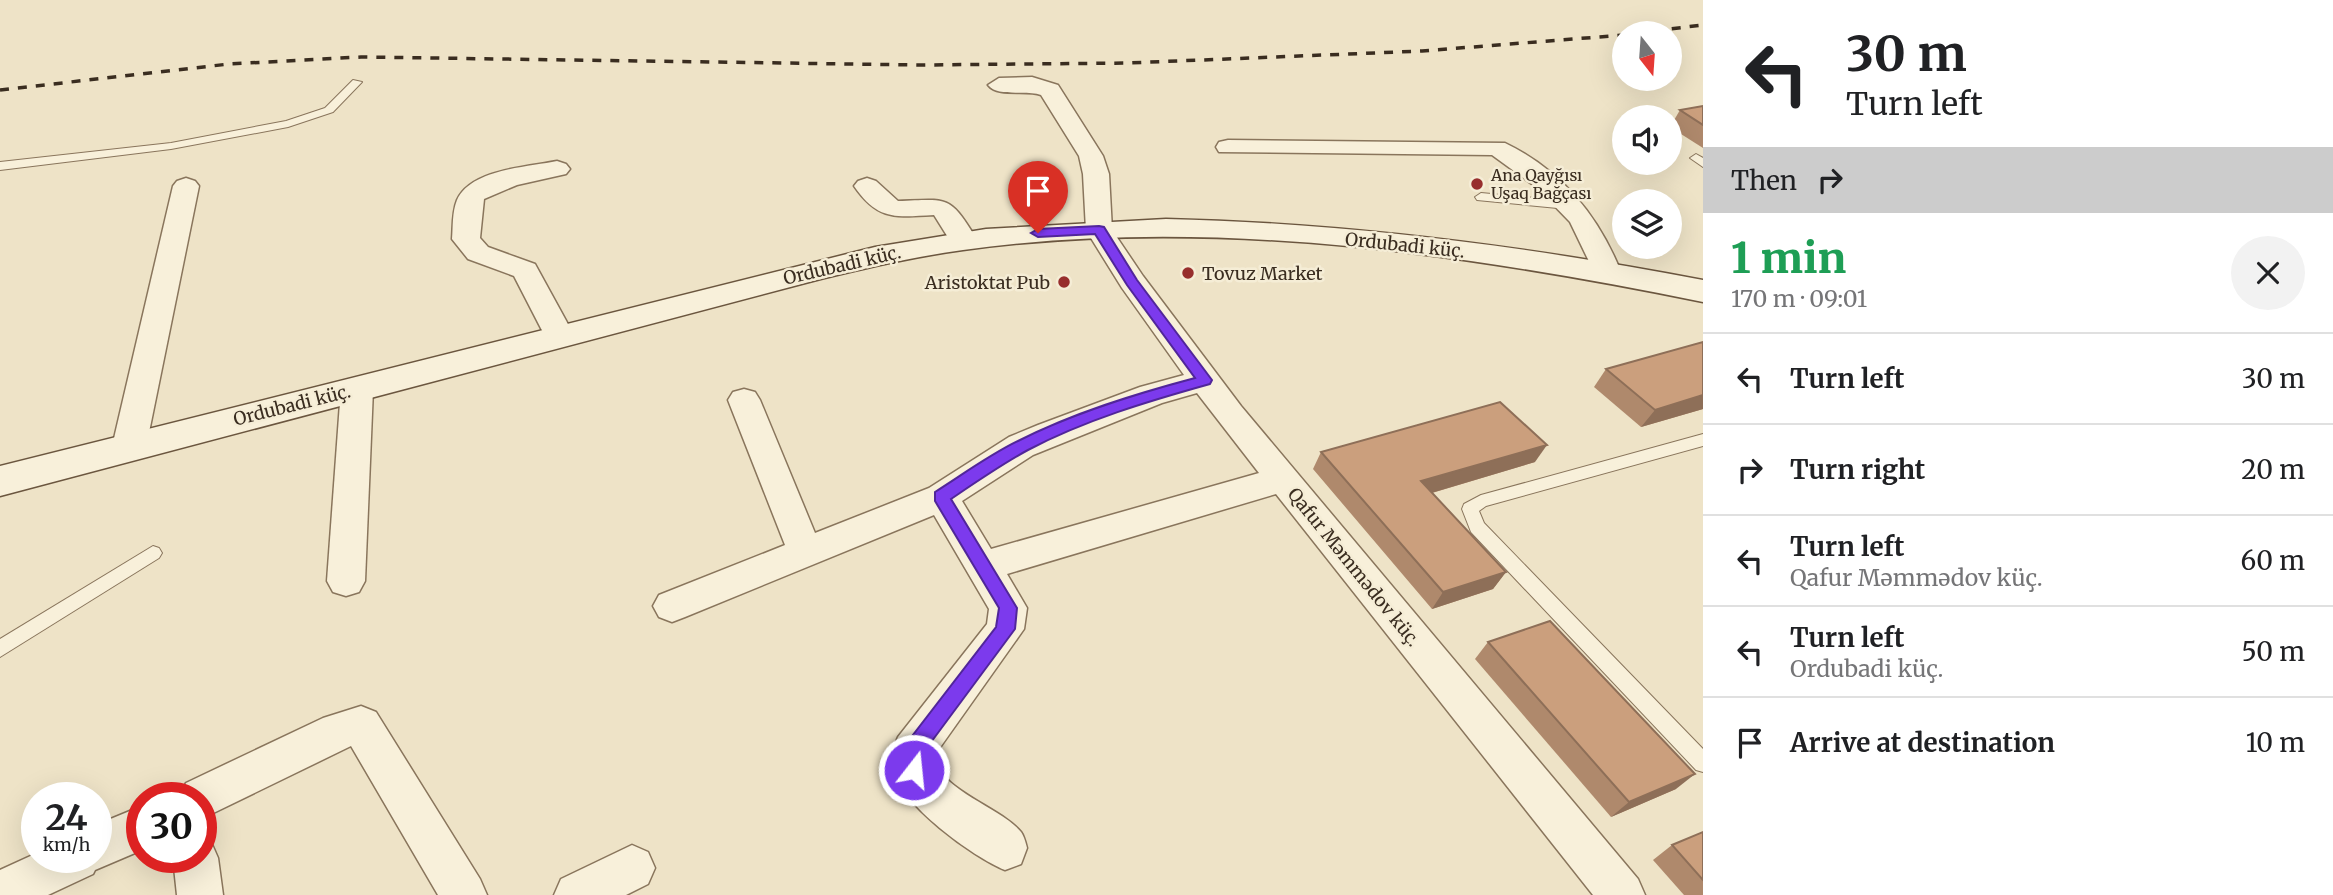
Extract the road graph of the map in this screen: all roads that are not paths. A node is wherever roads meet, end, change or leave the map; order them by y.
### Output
1 (357, 82) dead end
2 (999, 85) dead end
3 (1228, 147) dead end
4 (0, 166) edge
5 (557, 169) dead end
6 (186, 186) dead end
7 (867, 186) dead end
8 (1481, 197) dead end
9 (1568, 205) junction
10 (1099, 230) junction
11 (964, 241) junction
12 (1606, 272) junction
13 (1703, 291) edge
14 (560, 337) junction
15 (1205, 380) junction
16 (357, 389) junction
17 (744, 400) dead end
18 (1703, 440) edge
19 (129, 447) junction
20 (1283, 480) junction
21 (0, 481) edge
22 (941, 497) junction
23 (806, 551) junction
24 (153, 553) dead end
25 (983, 566) junction
26 (346, 581) dead end
27 (672, 606) dead end
28 (0, 649) edge
29 (1703, 764) edge
30 (217, 790) edge
31 (1005, 848) dead end
32 (632, 867) dead end
33 (45, 873) edge
34 (197, 873) edge
35 (0, 894) edge
36 (200, 895) edge
37 (464, 895) edge
38 (577, 895) edge
39 (1622, 895) edge

1 - 4 lane
2 - 10 street
3 - 9 street
5 - 14 street
6 - 19 street
7 - 11 street
8 - 9 lane
9 - 12 street
10 - 11 main road, Ordubadi küç.
10 - 12 main road, Ordubadi küç.
10 - 15 street, Qafur Məmmədov küç.
11 - 14 main road, Ordubadi küç.
12 - 13 main road, Ordubadi küç.
14 - 16 main road, Ordubadi küç.
15 - 20 street, Qafur Məmmədov küç.
15 - 22 street
16 - 19 main road, Ordubadi küç.
16 - 26 street
17 - 23 street
18 - 29 lane
19 - 21 main road, Ordubadi küç.
20 - 25 street
20 - 39 street, Qafur Məmmədov küç.
22 - 23 street
22 - 25 street
23 - 27 street
24 - 28 lane
25 - 31 street
30 - 37 street
32 - 38 street
33 - 35 street
34 - 36 street

